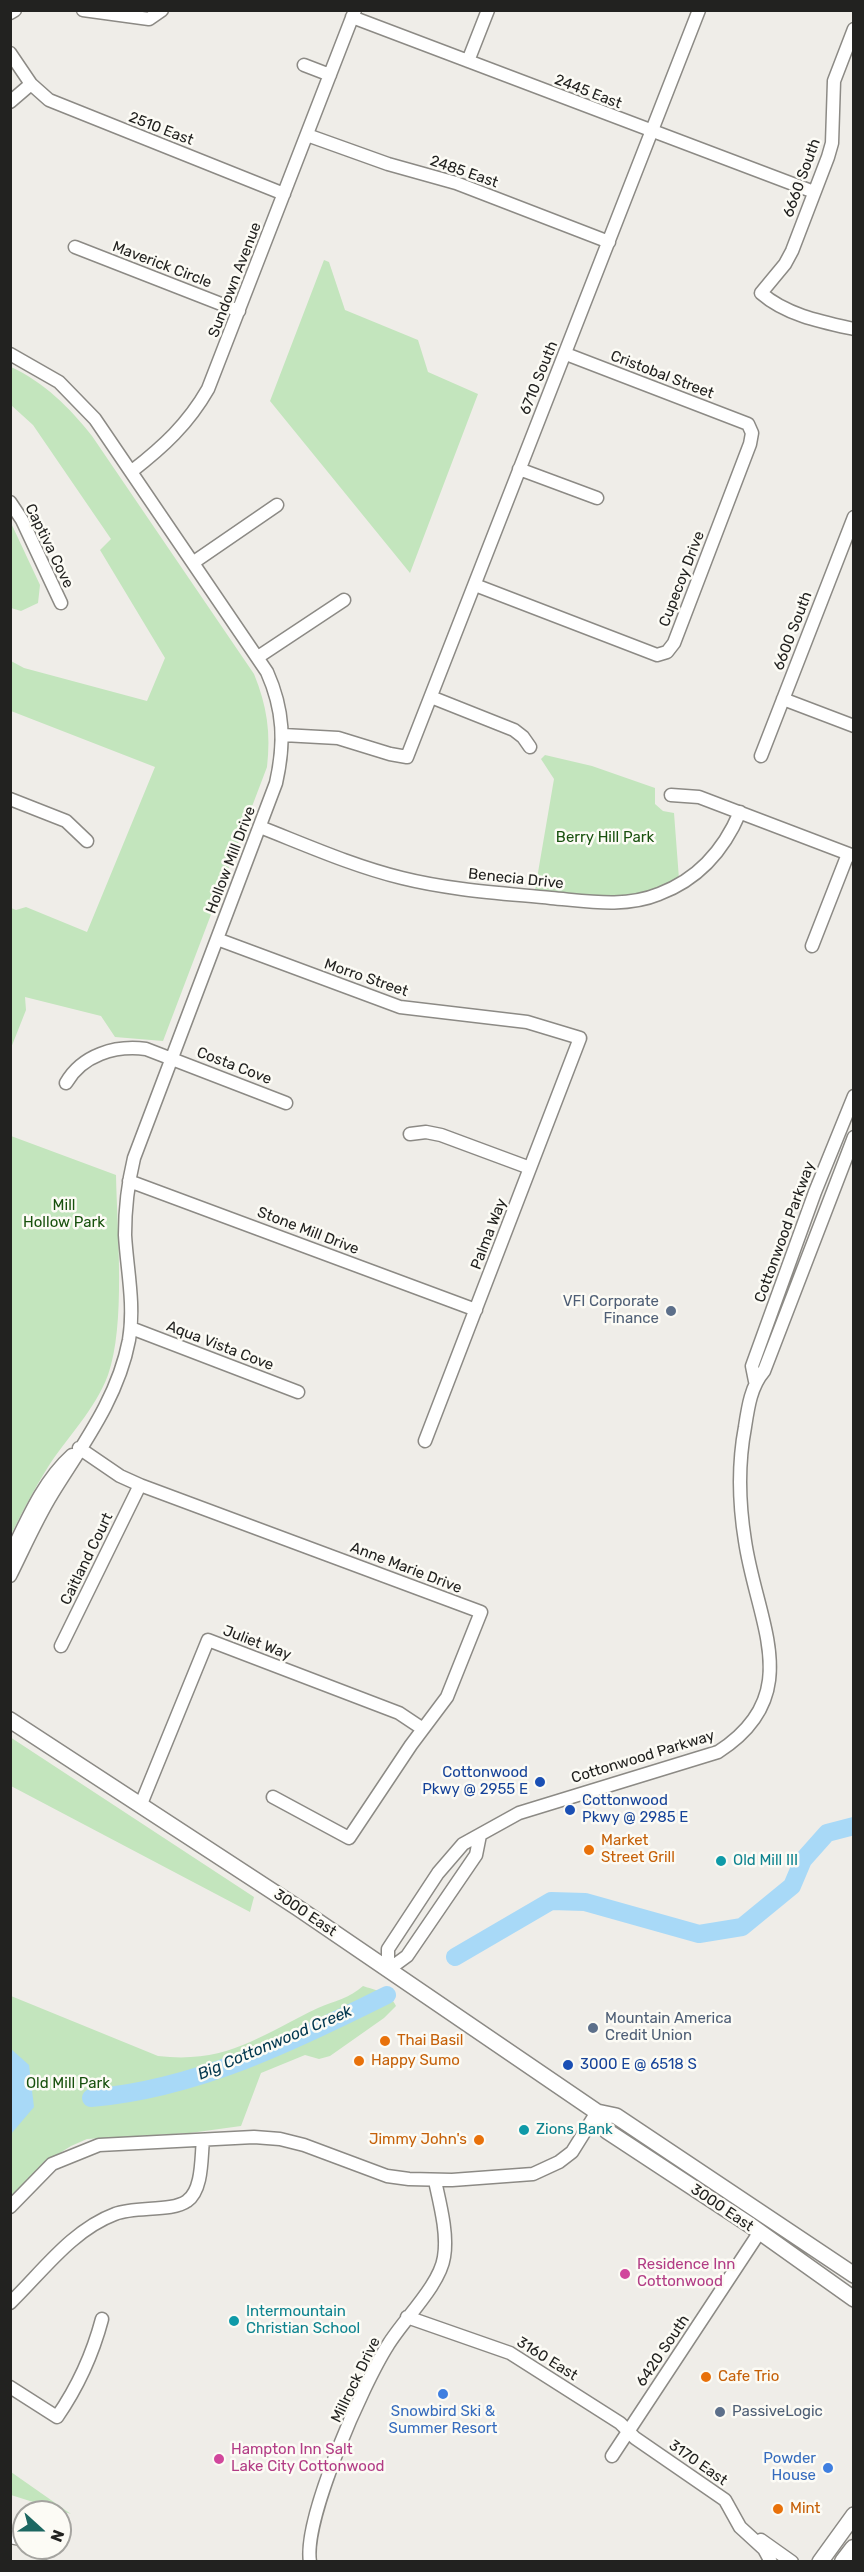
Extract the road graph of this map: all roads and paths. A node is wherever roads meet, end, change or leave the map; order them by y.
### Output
1 (15, 10) edge
2 (83, 10) edge
3 (162, 10) edge
4 (488, 10) edge
5 (699, 10) edge
6 (10, 13) edge
7 (354, 14) edge
8 (854, 29) edge
9 (10, 53) edge
10 (468, 61) junction
11 (304, 65) dead end
12 (330, 75) junction
13 (32, 84) junction
14 (10, 102) edge
15 (651, 132) junction
16 (307, 135) junction
17 (814, 192) junction
18 (284, 194) junction
19 (609, 242) junction
20 (75, 248) dead end
21 (239, 311) junction
22 (854, 329) edge
23 (10, 354) edge
24 (566, 354) junction
25 (747, 424) joint
26 (519, 469) junction
27 (132, 471) junction
28 (597, 498) dead end
29 (10, 502) edge
30 (277, 505) dead end
31 (854, 517) edge
32 (194, 562) junction
33 (475, 585) junction
34 (344, 600) dead end
35 (61, 603) dead end
36 (258, 657) junction
37 (431, 697) junction
38 (783, 699) junction
39 (854, 726) edge
40 (283, 735) junction
41 (530, 747) dead end
42 (761, 756) dead end
43 (671, 795) dead end
44 (10, 799) edge
45 (740, 812) junction
46 (260, 827) junction
47 (87, 841) dead end
48 (851, 855) edge
49 (217, 939) junction
50 (812, 946) dead end
51 (580, 1038) joint
52 (170, 1058) junction
53 (66, 1083) dead end
54 (854, 1096) edge
55 (286, 1103) dead end
56 (410, 1134) dead end
57 (854, 1137) edge
58 (530, 1168) junction
59 (129, 1181) junction
60 (476, 1310) junction
61 (131, 1328) junction
62 (755, 1381) junction
63 (298, 1392) dead end
64 (425, 1441) dead end
65 (79, 1448) junction
66 (140, 1485) junction
67 (10, 1555) edge
68 (10, 1576) edge
69 (61, 1646) dead end
70 (10, 1720) edge
71 (423, 1728) junction
72 (273, 1797) dead end
73 (141, 1804) junction
74 (480, 1836) junction
75 (388, 1970) junction
76 (597, 2112) junction
77 (203, 2140) junction
78 (435, 2181) junction
79 (10, 2207) edge
80 (759, 2233) junction
81 (854, 2275) edge
82 (854, 2299) edge
83 (10, 2303) edge
84 (408, 2317) junction
85 (102, 2319) dead end
86 (10, 2387) edge
87 (628, 2431) junction
88 (612, 2456) dead end
89 (854, 2515) edge
90 (740, 2528) junction
91 (854, 2548) edge
92 (310, 2562) edge
93 (771, 2562) edge
94 (792, 2562) edge
95 (820, 2562) edge
96 (844, 2562) edge

1 - 6 street
2 - 3 street
4 - 10 street
5 - 15 street, 6710 South
7 - 10 street, 2445 East
7 - 12 street, Sundown Avenue
8 - 17 street, 6660 South
9 - 13 street, 2510 East
10 - 15 street, 2445 East
11 - 12 street
12 - 16 street, Sundown Avenue
13 - 14 street
13 - 18 street, 2510 East
15 - 17 street, 2445 East
15 - 19 street, 6710 South
16 - 18 street, Sundown Avenue
16 - 19 street, 2485 East
17 - 22 street, 6660 South
18 - 21 street, Sundown Avenue
19 - 24 street, 6710 South
20 - 21 street, Maverick Circle
21 - 27 street, Sundown Avenue
23 - 27 street, Hollow Mill Drive
24 - 25 street, Cristobal Street
24 - 26 street, 6710 South
25 - 33 street, Cupecoy Drive
26 - 28 street
26 - 33 street, 6710 South
27 - 32 street, Hollow Mill Drive
29 - 35 street, Captiva Cove
30 - 32 street
31 - 38 street, 6600 South
32 - 36 street, Hollow Mill Drive
33 - 37 street, 6710 South
34 - 36 street
36 - 40 street, Hollow Mill Drive
37 - 40 street, 6710 South
37 - 41 street
38 - 39 street
38 - 42 street, 6600 South
40 - 46 street, Hollow Mill Drive
43 - 45 street
44 - 47 street
45 - 46 street, Benecia Drive
45 - 48 street
46 - 49 street, Hollow Mill Drive
48 - 50 street
49 - 51 street, Morro Street
49 - 52 street, Hollow Mill Drive
51 - 58 street, Palma Way
52 - 53 street, Costa Cove
52 - 55 street, Costa Cove
52 - 59 street, Hollow Mill Drive
54 - 62 street, Cottonwood Parkway
56 - 58 street
57 - 62 street, Cottonwood Parkway
58 - 60 street, Palma Way
59 - 60 street, Stone Mill Drive
59 - 61 street, Hollow Mill Drive
60 - 64 street, Palma Way
61 - 63 street, Aqua Vista Cove
61 - 65 street, Hollow Mill Drive
62 - 74 street, Cottonwood Parkway
65 - 66 street, Anne Marie Drive
65 - 67 street, Hollow Mill Drive
65 - 68 street, Hollow Mill Drive
66 - 69 street, Caitland Court
66 - 71 street, Anne Marie Drive
70 - 73 main road, 3000 East
71 - 72 street, Anne Marie Drive
71 - 73 street, Juliet Way
73 - 75 main road, 3000 East
74 - 75 street
74 - 75 street, Cottonwood Parkway
75 - 76 main road, 3000 East
76 - 78 street
76 - 80 main road, 3000 East
76 - 81 main road, 3000 East
77 - 78 street
77 - 79 street
77 - 83 street
78 - 84 street, Millrock Drive
80 - 82 main road, 3000 East
80 - 87 street, 6420 South
84 - 87 street, 3160 East
84 - 92 street, Millrock Drive
85 - 86 street
87 - 88 street, 6420 South
87 - 90 street, 3170 East
89 - 95 main road
90 - 93 street, 3170 East
90 - 94 street, 3170 East
91 - 96 highway

